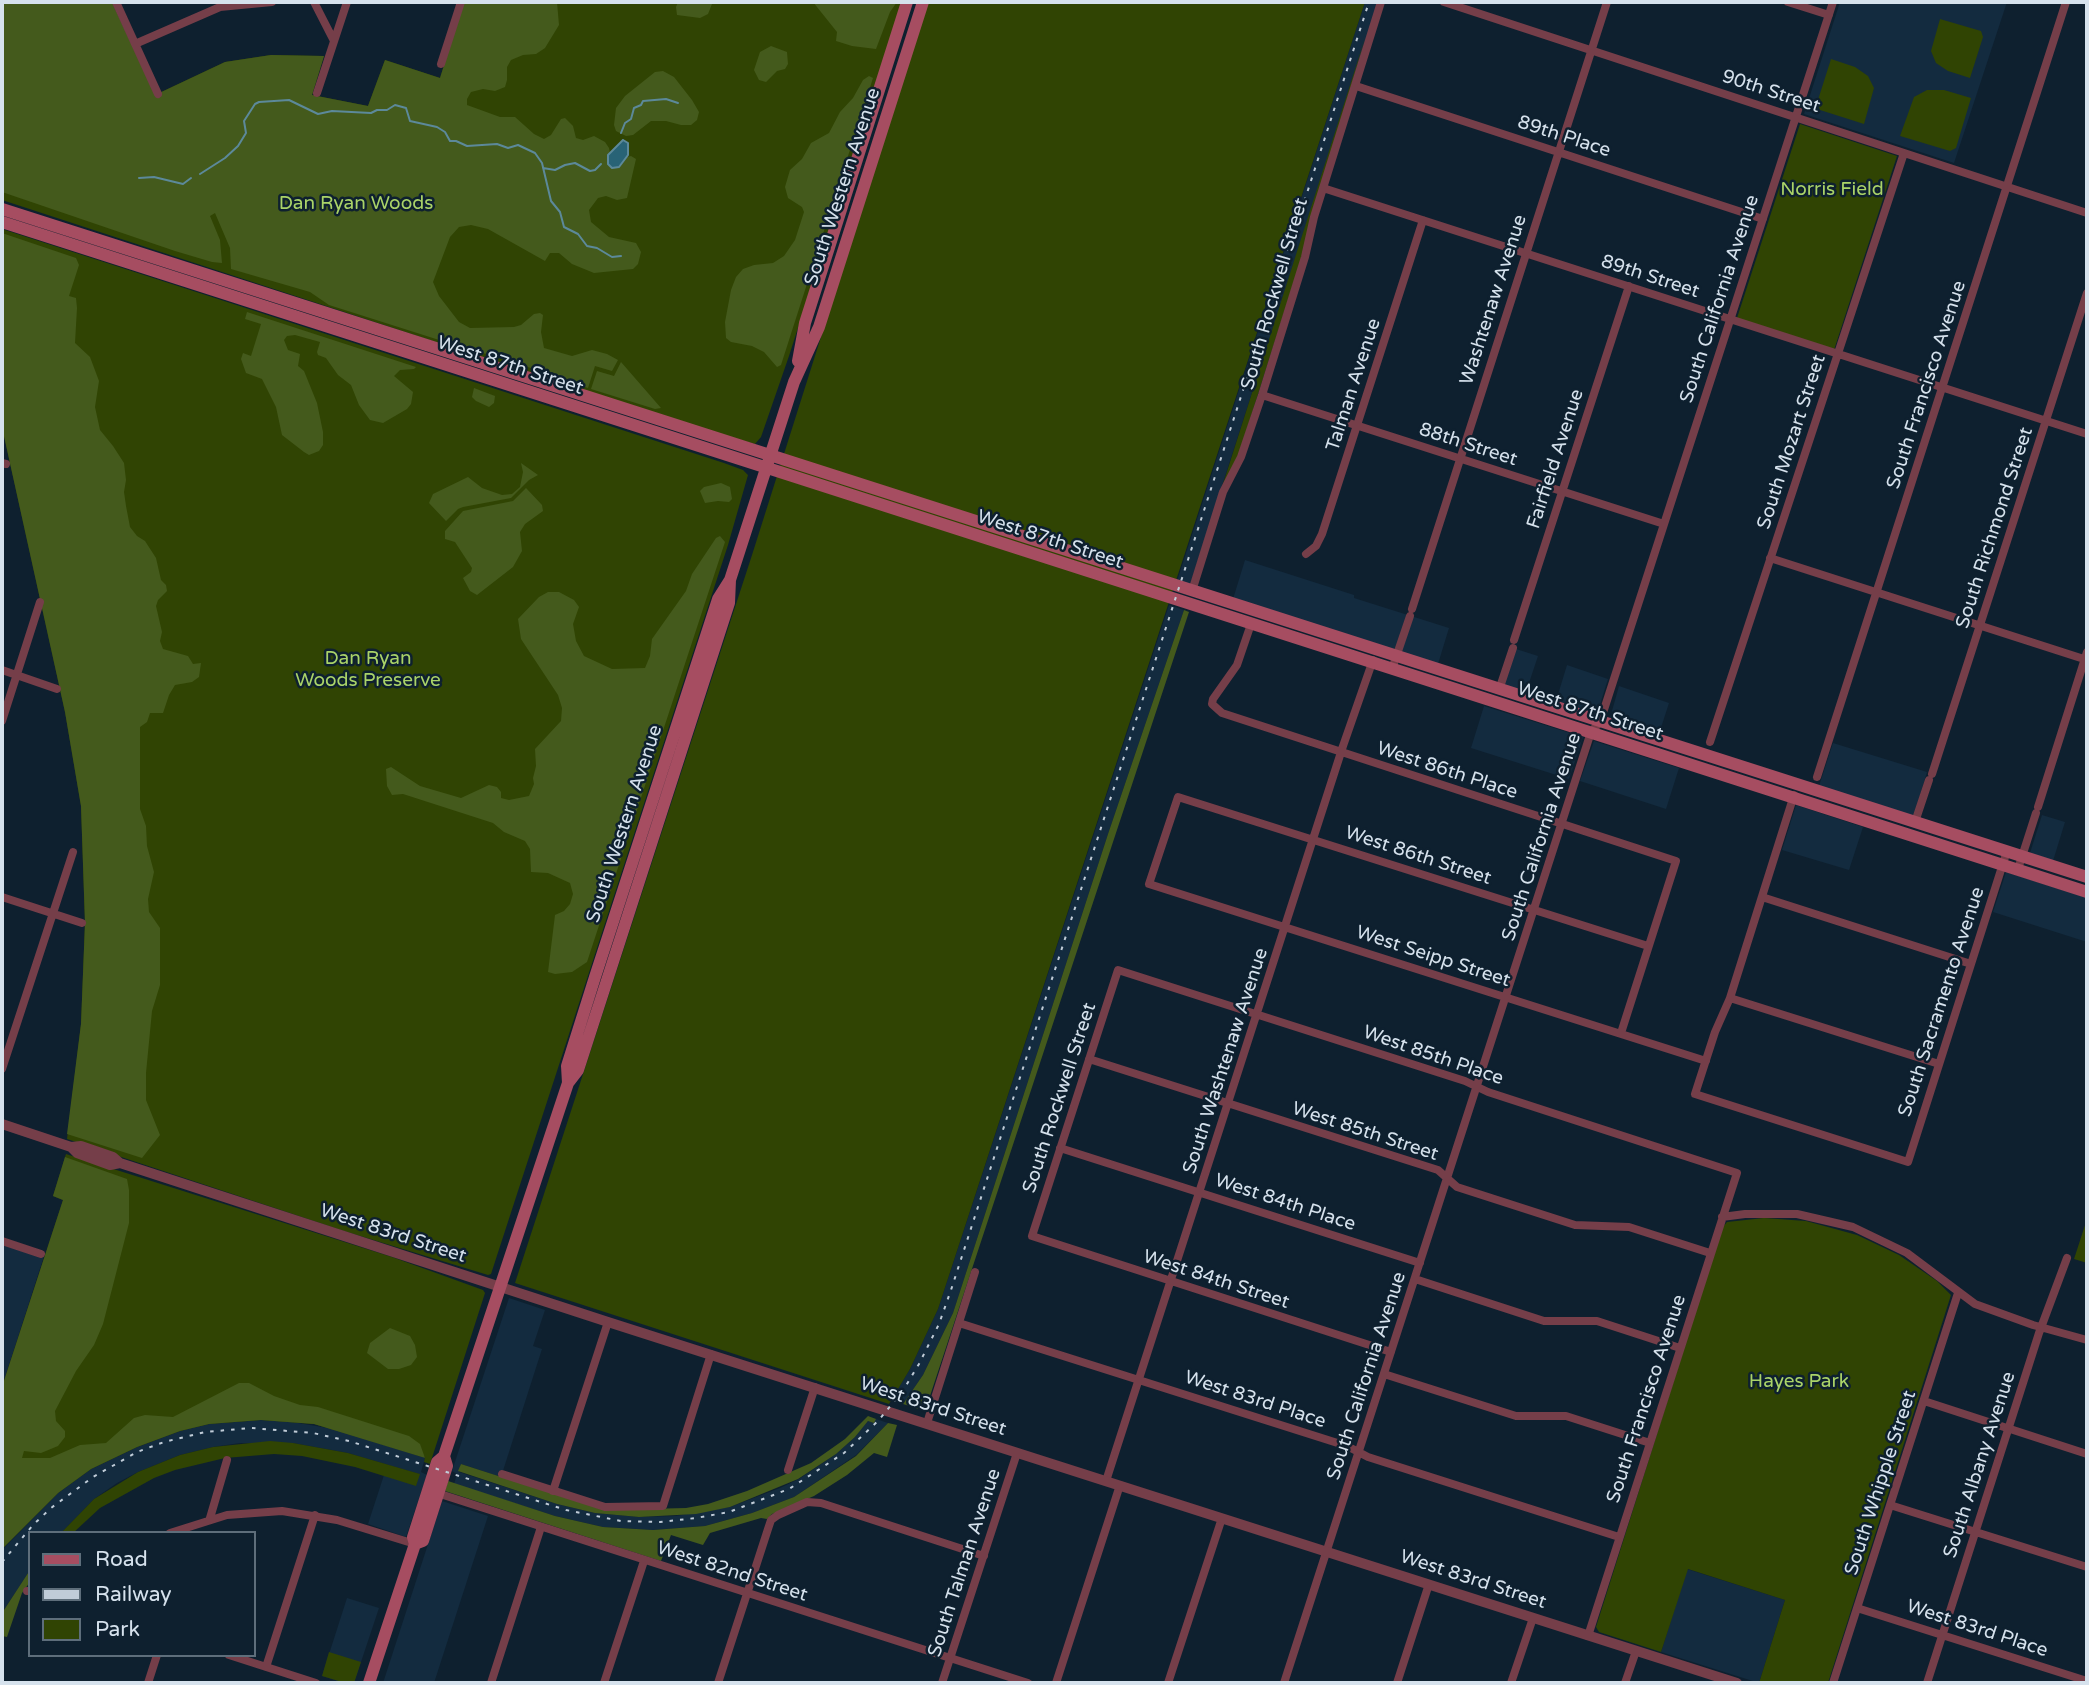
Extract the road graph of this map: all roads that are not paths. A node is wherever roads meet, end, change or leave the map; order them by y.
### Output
1 (116, 2) edge
2 (272, 2) edge
3 (314, 2) edge
4 (347, 2) edge
5 (461, 2) edge
6 (907, 2) edge
7 (923, 2) edge
8 (1381, 2) edge
9 (1444, 2) edge
10 (1606, 2) edge
11 (1788, 2) edge
12 (1833, 2) edge
13 (2066, 2) edge
14 (1829, 15) junction
15 (334, 41) junction
16 (135, 44) junction
17 (1591, 50) junction
18 (441, 64) dead end
19 (1356, 86) junction
20 (317, 93) dead end
21 (158, 94) dead end
22 (1796, 117) junction
23 (1559, 152) junction
24 (1904, 153) junction
25 (2007, 187) junction
26 (1323, 188) junction
27 (2, 209) edge
28 (2087, 213) edge
29 (1763, 219) junction
30 (1423, 220) junction
31 (2, 222) edge
32 (1526, 253) junction
33 (1629, 286) junction
34 (2087, 293) edge
35 (1730, 319) junction
36 (1838, 354) junction
37 (794, 382) junction
38 (1942, 388) junction
39 (1262, 395) junction
40 (2046, 421) junction
41 (1357, 426) junction
42 (2087, 434) edge
43 (1460, 459) junction
44 (768, 462) junction
45 (1562, 491) junction
46 (1664, 524) junction
47 (1306, 554) dead end
48 (1770, 558) junction
49 (1192, 591) junction
50 (1876, 592) junction
51 (40, 602) dead end
52 (1251, 624) junction
53 (1980, 625) junction
54 (1302, 634) junction
55 (1375, 657) junction
56 (2087, 657) edge
57 (1394, 663) junction
58 (2, 670) edge
59 (16, 675) junction
60 (57, 689) dead end
61 (1499, 690) junction
62 (2, 720) edge
63 (1596, 727) junction
64 (1710, 742) dead end
65 (1341, 754) junction
66 (1816, 777) dead end
67 (1795, 791) junction
68 (1915, 822) junction
69 (1562, 824) junction
70 (1313, 839) junction
71 (73, 852) dead end
72 (2022, 856) junction
73 (2004, 858) junction
74 (2018, 869) junction
75 (2087, 877) edge
76 (1149, 884) joint
77 (2087, 892) edge
78 (2, 897) edge
79 (1762, 897) junction
80 (1534, 910) junction
81 (53, 913) junction
82 (82, 923) dead end
83 (1285, 926) junction
84 (1648, 946) junction
85 (1971, 964) junction
86 (1118, 970) joint
87 (1506, 997) junction
88 (1730, 998) junction
89 (1257, 1014) junction
90 (1621, 1033) junction
91 (1089, 1059) junction
92 (1706, 1061) junction
93 (1939, 1064) junction
94 (2, 1069) edge
95 (1477, 1087) junction
96 (1228, 1104) junction
97 (2, 1124) edge
98 (1060, 1148) junction
99 (1737, 1173) joint
100 (1447, 1179) junction
101 (1200, 1192) junction
102 (1722, 1217) junction
103 (1032, 1236) joint
104 (2, 1241) edge
105 (1710, 1253) junction
106 (41, 1254) dead end
107 (2067, 1258) dead end
108 (1420, 1263) junction
109 (975, 1272) dead end
110 (1415, 1279) junction
111 (1171, 1282) junction
112 (500, 1286) junction
113 (1958, 1293) junction
114 (608, 1322) junction
115 (959, 1323) junction
116 (2042, 1326) junction
117 (2087, 1339) edge
118 (1680, 1348) junction
119 (1391, 1352) junction
120 (711, 1354) junction
121 (1384, 1374) junction
122 (1139, 1380) junction
123 (815, 1387) junction
124 (1924, 1401) junction
125 (927, 1423) junction
126 (2008, 1428) junction
127 (1650, 1443) junction
128 (1017, 1452) junction
129 (1359, 1452) junction
130 (2087, 1454) edge
131 (227, 1460) dead end
132 (788, 1470) dead end
133 (502, 1474) dead end
134 (1106, 1481) junction
135 (1120, 1486) junction
136 (553, 1490) junction
137 (433, 1492) junction
138 (1890, 1505) junction
139 (315, 1515) junction
140 (210, 1518) junction
141 (1222, 1518) junction
142 (198, 1522) junction
143 (541, 1527) junction
144 (175, 1531) edge
145 (196, 1531) edge
146 (1975, 1532) junction
147 (1619, 1537) junction
148 (415, 1544) junction
149 (1327, 1552) junction
150 (984, 1556) junction
151 (644, 1561) junction
152 (2087, 1567) edge
153 (1429, 1584) junction
154 (747, 1594) junction
155 (1857, 1608) junction
156 (1533, 1618) junction
157 (1942, 1635) junction
158 (1588, 1636) junction
159 (1636, 1651) junction
160 (156, 1657) edge
161 (235, 1657) edge
162 (950, 1658) junction
163 (266, 1667) junction
164 (2087, 1681) edge
165 (148, 1683) edge
166 (316, 1683) edge
167 (369, 1683) edge
168 (491, 1683) edge
169 (604, 1683) edge
170 (718, 1683) edge
171 (942, 1683) edge
172 (1028, 1683) edge
173 (1056, 1683) edge
174 (1168, 1683) edge
175 (1284, 1683) edge
176 (1397, 1683) edge
177 (1511, 1683) edge
178 (1625, 1683) edge
179 (1737, 1683) edge
180 (1833, 1683) edge
181 (1927, 1683) edge

1 - 16 street
2 - 16 street
3 - 15 street
4 - 15 street
5 - 18 street
6 - 37 main road, South Western Avenue
7 - 37 main road, South Western Avenue
8 - 19 street, South Rockwell Street
9 - 17 street, 90th Street
10 - 17 street, Washtenaw Avenue
11 - 14 street
12 - 14 street, South California Avenue
13 - 25 street, South Francisco Avenue
14 - 22 street, South California Avenue
15 - 20 street
16 - 21 street
17 - 22 street, 90th Street
17 - 23 street, Washtenaw Avenue
19 - 23 street, 89th Place
19 - 26 street, South Rockwell Street
22 - 24 street, 90th Street
22 - 29 street, South California Avenue
23 - 29 street, 89th Place
23 - 32 street, Washtenaw Avenue
24 - 25 street, 90th Street
24 - 36 street, South Mozart Street
25 - 28 street, 90th Street
25 - 38 street, South Francisco Avenue
26 - 30 street, 89th Street
26 - 39 street, South Rockwell Street
27 - 44 main road, West 87th Street
29 - 35 street, South California Avenue
30 - 32 street, 89th Street
30 - 41 street, Talman Avenue
31 - 44 main road, West 87th Street
32 - 33 street, 89th Street
32 - 43 street, Washtenaw Avenue
33 - 35 street, 89th Street
33 - 45 street, Fairfield Avenue
34 - 40 street, South Richmond Street
35 - 36 street, 89th Street
35 - 46 street, South California Avenue
36 - 38 street, 89th Street
36 - 48 street, South Mozart Street
37 - 44 main road, South Western Avenue
38 - 40 street, 89th Street
38 - 50 street, South Francisco Avenue
39 - 41 street, 88th Street
39 - 49 street, South Rockwell Street
40 - 42 street, 89th Street
40 - 53 street, South Richmond Street
41 - 43 street, 88th Street
41 - 47 street, Talman Avenue
43 - 45 street, 88th Street
43 - 57 street, Washtenaw Avenue
44 - 49 main road, West 87th Street
44 - 52 main road, West 87th Street
44 - 112 main road, South Western Avenue
45 - 46 street, 88th Street
45 - 61 street, Fairfield Avenue
46 - 63 street, South California Avenue
48 - 50 street
48 - 64 street, South Mozart Street
49 - 54 main road, West 87th Street
50 - 53 street
50 - 66 street, South Francisco Avenue
51 - 59 street
52 - 54 main road, West 87th Street
52 - 65 street, West 86th Place
53 - 56 street
53 - 68 street, South Richmond Street
54 - 55 main road, West 87th Street
55 - 57 main road, West 87th Street
55 - 65 street, South Washtenaw Avenue
56 - 72 street
57 - 61 main road, West 87th Street
57 - 63 main road, West 87th Street
58 - 59 street
59 - 60 street
59 - 62 street
61 - 63 main road, West 87th Street
63 - 67 main road, West 87th Street
63 - 69 street, South California Avenue
65 - 69 street, West 86th Place
65 - 70 street, South Washtenaw Avenue
67 - 68 main road, West 87th Street
67 - 73 main road, West 87th Street
67 - 79 street
68 - 73 main road, West 87th Street
69 - 80 street, South California Avenue
69 - 84 street, West 86th Place
70 - 76 street, West 86th Street
70 - 80 street, West 86th Street
70 - 83 street, South Washtenaw Avenue
71 - 81 street
72 - 73 main road, West 87th Street
72 - 74 street
72 - 75 main road, West 87th Street
73 - 74 main road, West 87th Street
73 - 85 street, South Sacramento Avenue
74 - 77 main road, West 87th Street
76 - 83 street, West Seipp Street
78 - 81 street
79 - 85 street
79 - 88 street
80 - 84 street, West 86th Street
80 - 87 street, South California Avenue
81 - 82 street
81 - 94 street
83 - 87 street, West Seipp Street
83 - 89 street, South Washtenaw Avenue
84 - 90 street
85 - 93 street, South Sacramento Avenue
86 - 89 street, West 85th Place
86 - 91 street, South Rockwell Street
87 - 90 street, West Seipp Street
87 - 95 street, South California Avenue
88 - 92 street
88 - 93 street
89 - 95 street, West 85th Place
89 - 96 street, South Washtenaw Avenue
90 - 92 street, West Seipp Street
91 - 96 street, West 85th Street
91 - 98 street, South Rockwell Street
92 - 93 street, South Sacramento Avenue
95 - 99 street, West 85th Place
95 - 100 street, South California Avenue
96 - 100 street, West 85th Street
96 - 101 street, South Washtenaw Avenue
97 - 112 street, West 83rd Street
98 - 101 street, West 84th Place
98 - 103 street, South Rockwell Street
99 - 102 street, South Francisco Avenue
100 - 105 street, West 85th Street
100 - 108 street, South California Avenue
101 - 108 street, West 84th Place
101 - 111 street, South Washtenaw Avenue
102 - 105 street, South Francisco Avenue
102 - 113 street
103 - 111 street, West 84th Street
104 - 106 street
105 - 118 street, South Francisco Avenue
107 - 116 street, South Albany Avenue
108 - 110 street, South California Avenue
109 - 115 street
110 - 118 street
110 - 119 street, South California Avenue
111 - 119 street, West 84th Street
111 - 122 street, South Washtenaw Avenue
112 - 114 street, West 83rd Street
112 - 137 main road, South Western Avenue
113 - 116 street
113 - 124 street, South Whipple Street
114 - 120 street, West 83rd Street
114 - 136 street
115 - 122 street, West 83rd Place
115 - 125 street
116 - 117 street
116 - 126 street, South Albany Avenue
118 - 127 street, South Francisco Avenue
119 - 121 street, South California Avenue
120 - 123 street, West 83rd Street
120 - 136 street
121 - 127 street
121 - 129 street, South California Avenue
122 - 129 street, West 83rd Place
122 - 134 street, South Washtenaw Avenue
123 - 125 street, West 83rd Street
123 - 132 street
124 - 126 street
124 - 138 street, South Whipple Street
125 - 128 street, West 83rd Street
126 - 130 street
126 - 146 street, South Albany Avenue
127 - 147 street, South Francisco Avenue
128 - 134 street, West 83rd Street
128 - 150 street, South Talman Avenue
129 - 147 street, West 83rd Place
129 - 149 street, South California Avenue
131 - 140 street
133 - 136 street
134 - 135 street, West 83rd Street
135 - 141 street, West 83rd Street
135 - 173 street
137 - 143 street, West 82nd Street
137 - 148 main road, South Western Avenue
138 - 146 street
138 - 155 street, South Whipple Street
139 - 140 street
139 - 148 street
139 - 163 street
140 - 142 street
141 - 149 street, West 83rd Street
141 - 174 street
142 - 144 street
142 - 145 street
143 - 151 street, West 82nd Street
143 - 168 street
146 - 152 street
146 - 157 street, South Albany Avenue
147 - 158 street, South Francisco Avenue
148 - 167 main road, South Western Avenue
149 - 153 street, West 83rd Street
149 - 175 street, South California Avenue
150 - 154 street
150 - 162 street, South Talman Avenue
151 - 154 street, West 82nd Street
151 - 169 street
153 - 156 street, West 83rd Street
153 - 176 street
154 - 162 street, West 82nd Street
154 - 170 street
155 - 157 street, West 83rd Place
155 - 180 street, South Whipple Street
156 - 158 street, West 83rd Street
156 - 177 street
157 - 164 street, West 83rd Place
157 - 181 street, South Albany Avenue
158 - 159 street, West 83rd Street
159 - 178 street
159 - 179 street, West 83rd Street
160 - 165 street
161 - 163 street
162 - 171 street, South Talman Avenue
162 - 172 street, West 82nd Street
163 - 166 street

